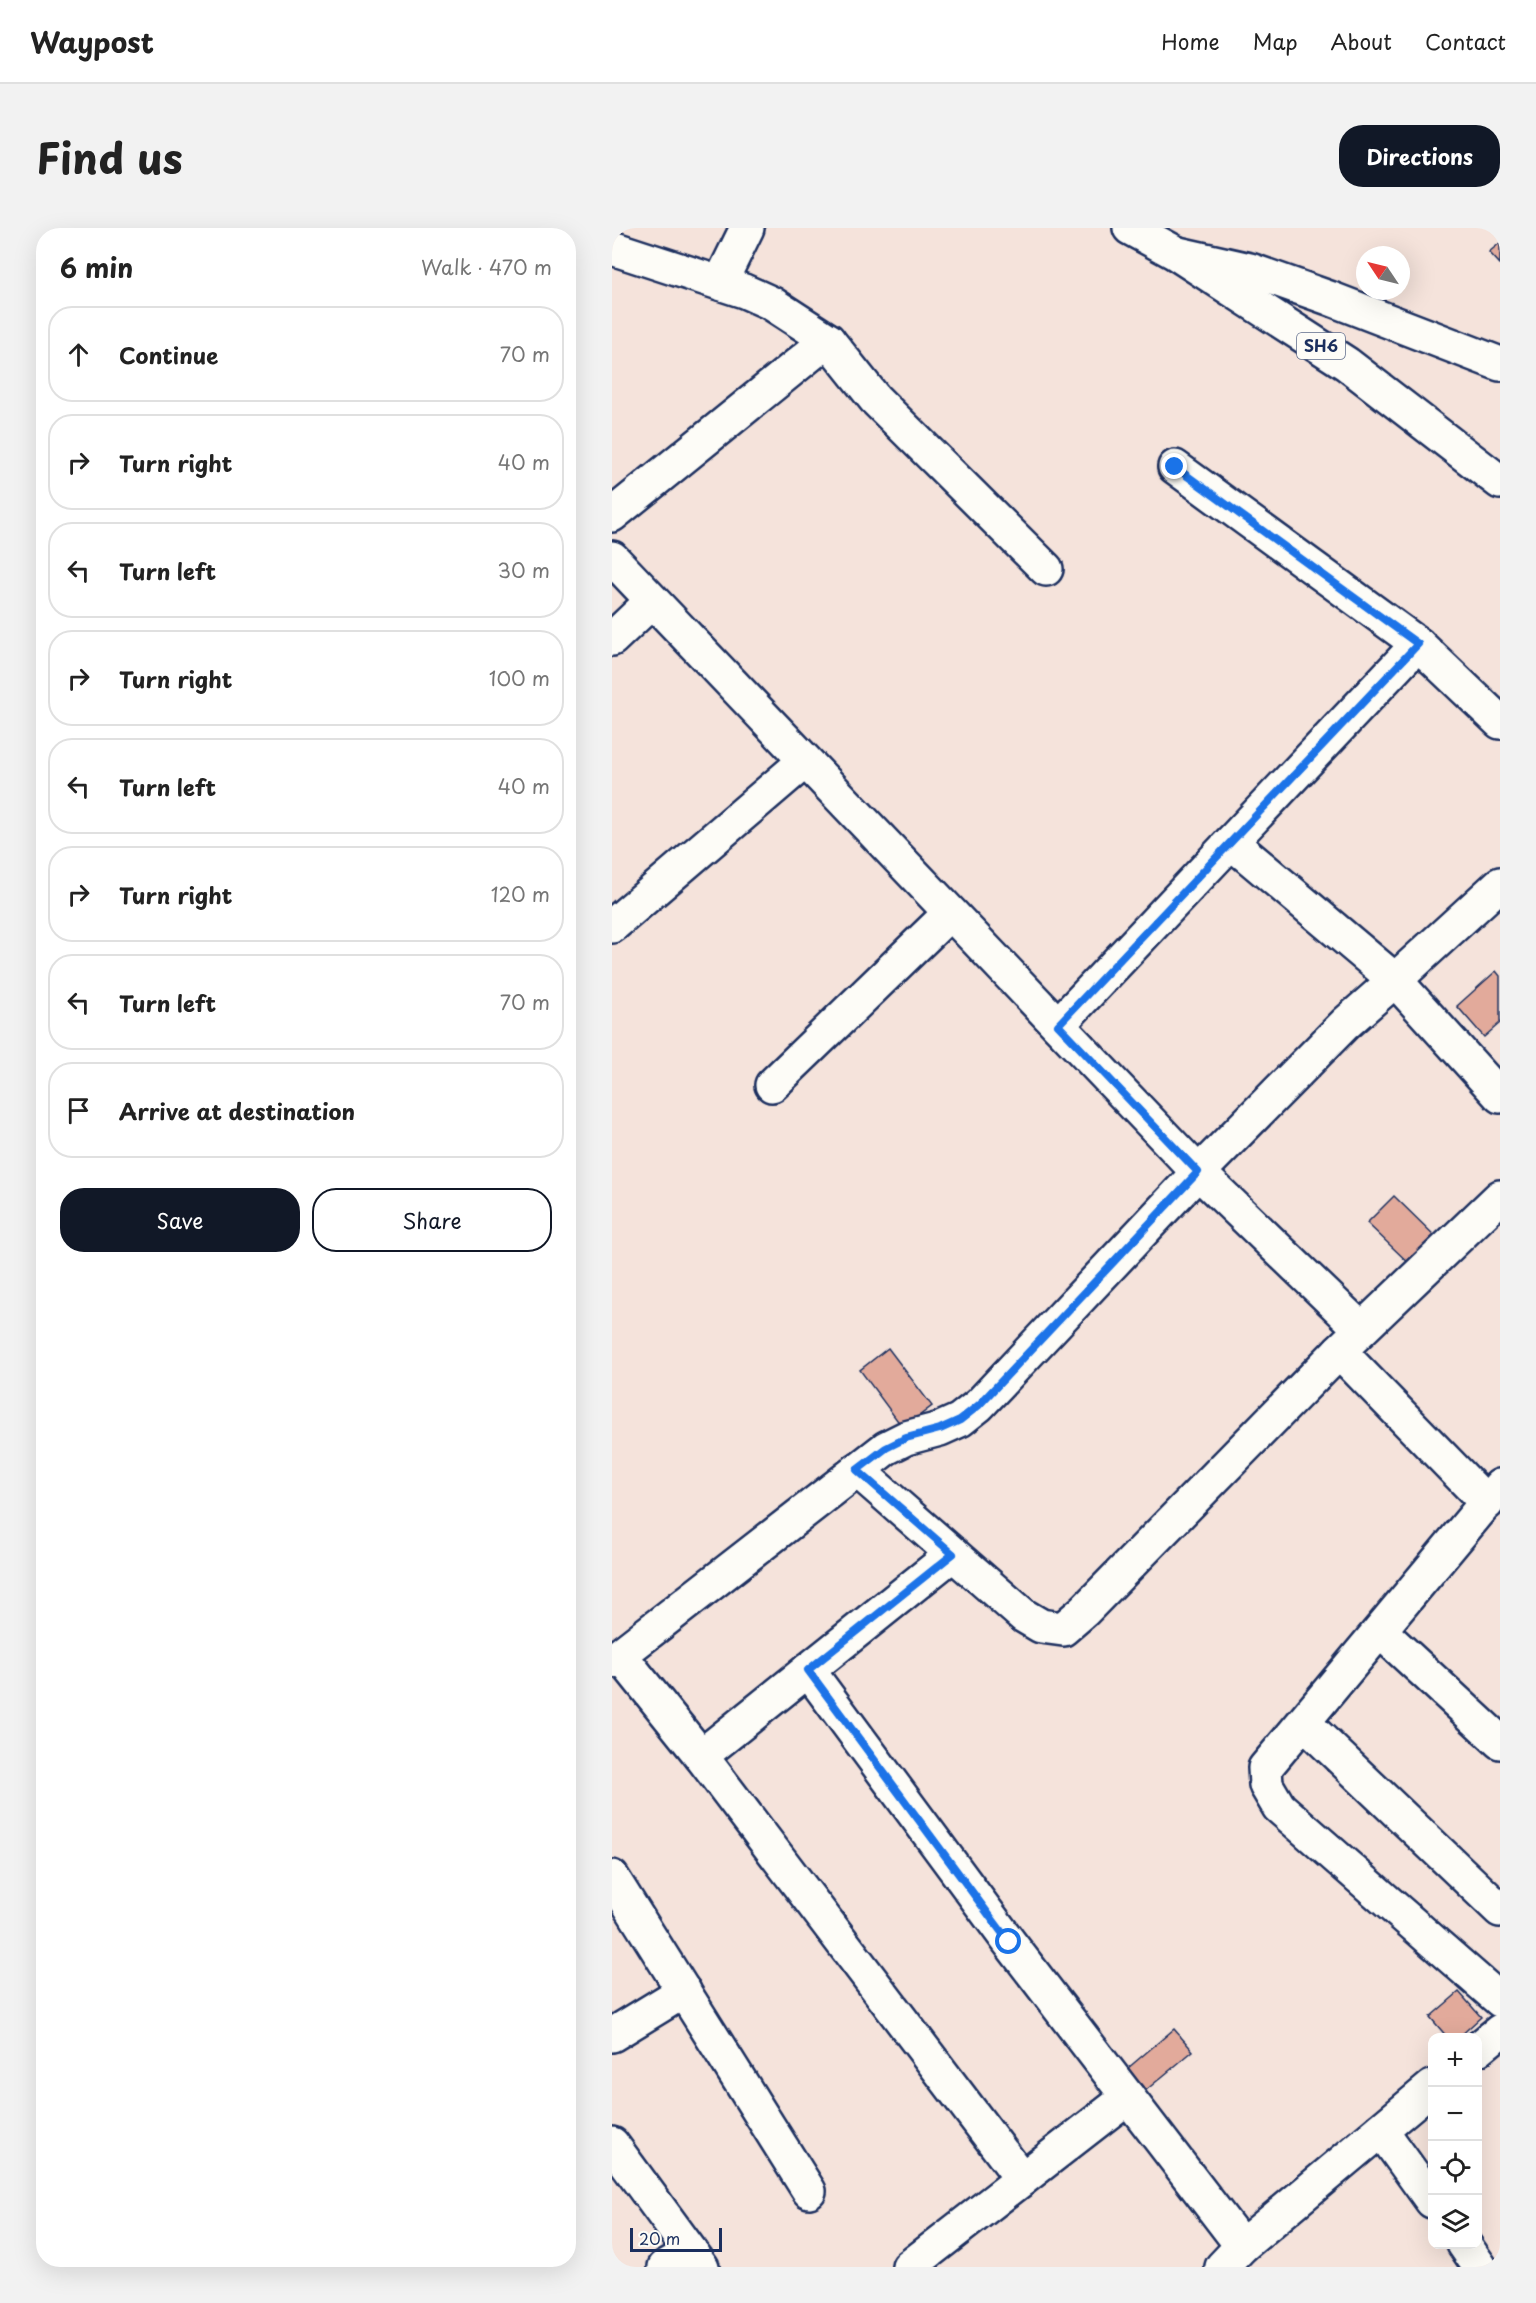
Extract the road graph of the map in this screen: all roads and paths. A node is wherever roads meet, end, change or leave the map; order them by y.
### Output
1 (747, 228) edge
2 (1130, 228) edge
3 (612, 248) edge
4 (1174, 252) junction
5 (720, 283) junction
6 (828, 340) junction
7 (1500, 364) edge
8 (1175, 467) dead end
9 (1500, 482) edge
10 (612, 515) edge
11 (612, 558) edge
12 (1046, 568) dead end
13 (651, 602) junction
14 (612, 639) edge
15 (1418, 644) junction
16 (1500, 722) edge
17 (805, 762) junction
18 (1231, 842) junction
19 (1500, 884) edge
20 (950, 913) junction
21 (612, 926) edge
22 (1395, 981) junction
23 (1058, 1025) junction
24 (772, 1084) dead end
25 (1500, 1096) edge
26 (1198, 1172) junction
27 (1500, 1197) edge
28 (1350, 1340) junction
29 (857, 1470) junction
30 (1493, 1494) edge
31 (953, 1554) junction
32 (1380, 1631) junction
33 (616, 1658) edge
34 (808, 1670) junction
35 (1304, 1723) junction
36 (1500, 1742) edge
37 (701, 1755) junction
38 (614, 1883) edge
39 (1500, 1910) edge
40 (684, 1991) junction
41 (1500, 2000) edge
42 (1500, 2031) edge
43 (612, 2035) edge
44 (1482, 2046) edge
45 (1428, 2090) edge
46 (1128, 2097) junction
47 (1381, 2130) junction
48 (612, 2144) edge
49 (1022, 2179) junction
50 (809, 2191) dead end
51 (1428, 2195) edge
52 (1467, 2249) edge
53 (1232, 2256) edge
54 (686, 2262) edge
55 (909, 2267) edge
56 (1480, 2267) edge

1 - 5 street
2 - 4 street, SH6
3 - 5 street
4 - 7 street
4 - 9 street, SH6
5 - 6 street
6 - 10 street
6 - 12 street
8 - 15 street
11 - 13 street
13 - 14 street
13 - 17 street
15 - 16 street
15 - 18 street
17 - 20 street
17 - 21 street
18 - 22 street
18 - 23 street
19 - 22 street
20 - 23 street
20 - 24 street
22 - 25 street
22 - 26 street
23 - 26 street
26 - 28 street
26 - 29 street
27 - 28 street
28 - 30 street
28 - 31 street
29 - 31 street
29 - 33 street
30 - 32 street
31 - 34 street
32 - 35 street
32 - 36 street
33 - 37 street
34 - 37 street
34 - 46 street
35 - 39 street
35 - 41 street
37 - 49 street
38 - 40 street
40 - 43 street
40 - 50 street
42 - 44 street
45 - 47 street
46 - 49 street
46 - 53 street
47 - 51 street
47 - 53 street
48 - 54 street
49 - 55 street
52 - 56 street

